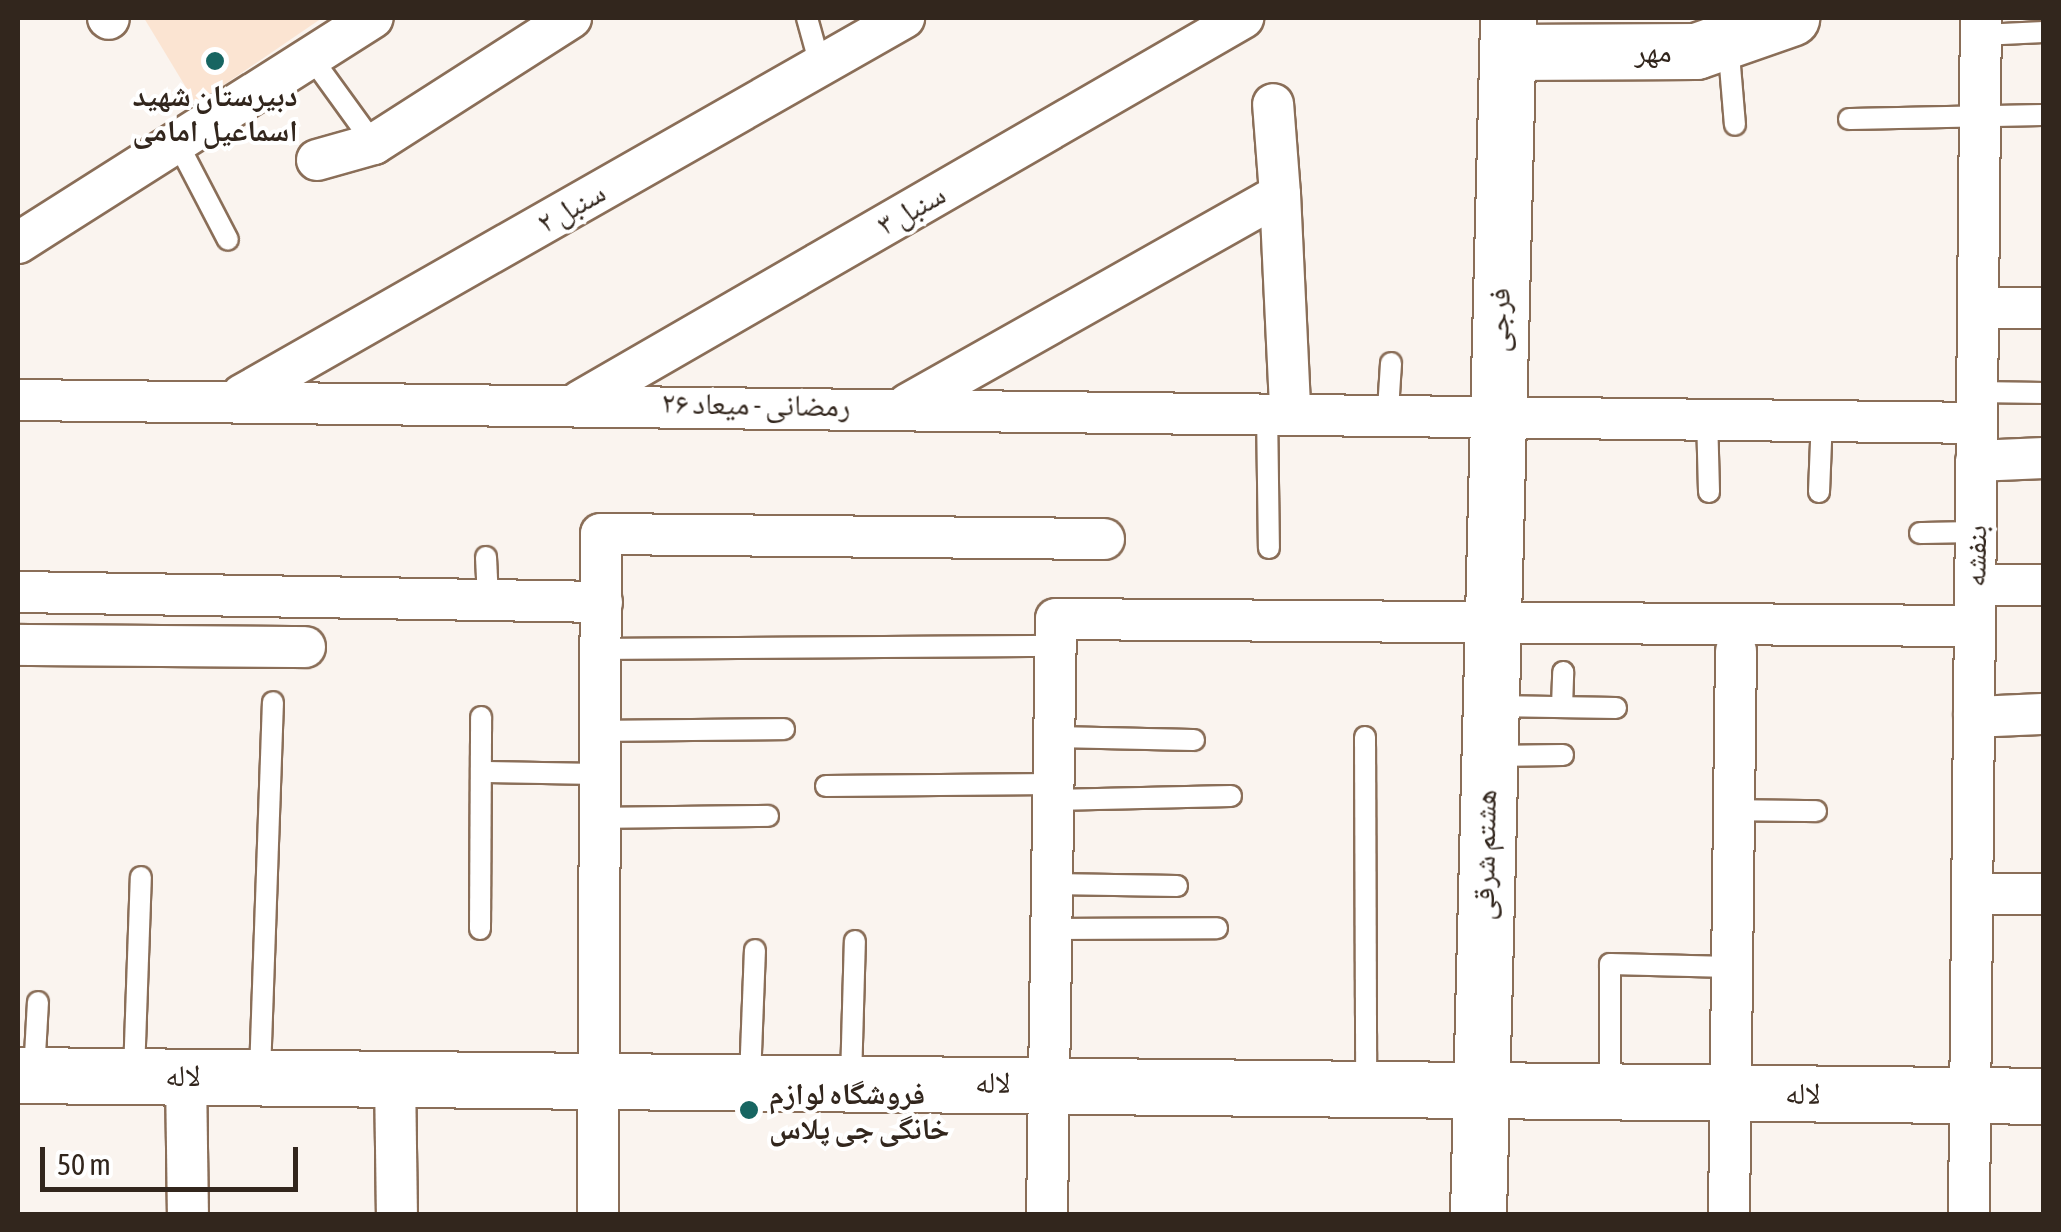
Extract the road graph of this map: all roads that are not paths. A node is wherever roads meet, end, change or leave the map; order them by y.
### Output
1 (373, 18) edge
2 (571, 18) edge
3 (806, 18) edge
4 (904, 18) edge
5 (1243, 18) edge
6 (1791, 18) edge
7 (1981, 26) edge
8 (1724, 32) edge
9 (2044, 32) edge
10 (1508, 35) edge
11 (311, 57) junction
12 (820, 65) junction
13 (1273, 104) dead end
14 (1980, 114) junction
15 (2044, 116) edge
16 (1849, 119) dead end
17 (1735, 124) dead end
18 (177, 142) junction
19 (374, 144) junction
20 (317, 160) dead end
21 (1280, 194) junction
22 (228, 240) dead end
23 (18, 243) edge
24 (1978, 308) junction
25 (2044, 308) edge
26 (1391, 363) dead end
27 (2044, 393) edge
28 (239, 397) junction
29 (18, 400) edge
30 (580, 401) junction
31 (904, 406) junction
32 (1279, 408) junction
33 (1388, 410) junction
34 (1494, 412) junction
35 (1707, 415) junction
36 (1822, 417) junction
37 (1977, 425) junction
38 (2044, 458) edge
39 (1709, 492) dead end
40 (1819, 492) dead end
41 (1976, 532) junction
42 (1920, 533) dead end
43 (1104, 539) dead end
44 (1269, 548) dead end
45 (486, 557) dead end
46 (1975, 585) junction
47 (2044, 585) edge
48 (18, 592) edge
49 (488, 600) junction
50 (602, 602) junction
51 (1488, 622) junction
52 (1974, 626) junction
53 (1056, 632) junction
54 (18, 645) edge
55 (305, 647) dead end
56 (602, 648) junction
57 (1736, 651) dead end
58 (1563, 672) dead end
59 (272, 702) dead end
60 (1562, 707) junction
61 (1616, 708) dead end
62 (2044, 714) edge
63 (1974, 716) junction
64 (481, 717) dead end
65 (784, 729) dead end
66 (602, 731) junction
67 (1486, 731) junction
68 (1054, 737) junction
69 (1365, 737) dead end
70 (1194, 740) dead end
71 (1563, 755) dead end
72 (482, 772) junction
73 (601, 774) junction
74 (826, 786) dead end
75 (1053, 792) junction
76 (1231, 796) dead end
77 (1730, 810) junction
78 (1816, 811) dead end
79 (768, 816) dead end
80 (601, 818) junction
81 (141, 877) dead end
82 (1052, 884) junction
83 (1177, 886) dead end
84 (1972, 894) junction
85 (2044, 894) edge
86 (480, 928) dead end
87 (1217, 928) dead end
88 (1051, 929) junction
89 (855, 942) dead end
90 (755, 950) dead end
91 (1730, 968) junction
92 (38, 1002) dead end
93 (26, 1075) edge
94 (160, 1075) junction
95 (260, 1075) junction
96 (395, 1075) junction
97 (598, 1076) junction
98 (750, 1078) junction
99 (851, 1080) junction
100 (1049, 1083) junction
101 (1366, 1087) junction
102 (1479, 1088) junction
103 (1610, 1090) junction
104 (1729, 1092) junction
105 (1969, 1095) junction
106 (2044, 1096) edge
107 (188, 1214) edge
108 (397, 1214) edge
109 (598, 1214) edge
110 (1047, 1214) edge
111 (1478, 1214) edge
112 (1728, 1214) edge
113 (1969, 1214) edge

1 - 11 street
2 - 19 street
3 - 12 lane
4 - 12 street, سنبل ۲
5 - 30 street, سنبل ۳
6 - 8 street, مهر
7 - 9 lane
7 - 14 street, بنفشه
8 - 10 street, مهر
8 - 17 lane
10 - 34 street, فرجی
11 - 18 street
11 - 19 lane
12 - 28 street, سنبل ۲
13 - 21 street
14 - 15 lane
14 - 16 lane
14 - 24 street, بنفشه
18 - 22 lane
18 - 23 street
19 - 20 street
21 - 31 street
21 - 32 street
24 - 25 street
24 - 37 street, بنفشه
26 - 33 lane
27 - 37 lane
28 - 29 street, رمضانی - میعاد ۲۶
28 - 30 street, رمضانی - میعاد ۲۶
30 - 31 street, رمضانی - میعاد ۲۶
31 - 32 street, رمضانی - میعاد ۲۶
32 - 33 street, رمضانی - میعاد ۲۶
32 - 44 lane
33 - 34 street, رمضانی - میعاد ۲۶
34 - 35 street, رمضانی - میعاد ۲۶
34 - 51 street, فرجی
35 - 36 street, رمضانی - میعاد ۲۶
35 - 39 lane
36 - 37 street, رمضانی - میعاد ۲۶
36 - 40 lane
37 - 38 street, رمضانی - میعاد ۲۶
37 - 41 street, بنفشه
41 - 42 lane
41 - 46 street, بنفشه
43 - 50 street
45 - 49 lane
46 - 47 street
46 - 52 street, بنفشه
48 - 49 street
49 - 50 street
50 - 56 street
51 - 52 street
51 - 53 street
51 - 67 street, هشتم شرقی
52 - 63 street, بنفشه
53 - 56 lane
53 - 68 street
54 - 55 street
56 - 66 street
57 - 77 street
58 - 60 lane
59 - 95 lane
60 - 61 lane
60 - 67 lane
62 - 63 street
63 - 84 street, بنفشه
64 - 72 lane
65 - 66 lane
66 - 73 street
67 - 71 lane
67 - 102 street, هشتم شرقی
68 - 70 lane
68 - 75 street
69 - 101 lane
72 - 73 lane
72 - 86 lane
73 - 80 street
74 - 75 lane
75 - 76 lane
75 - 82 street
77 - 78 lane
77 - 91 street
79 - 80 lane
80 - 97 street
81 - 94 lane
82 - 83 lane
82 - 88 street
84 - 85 street
84 - 105 street, بنفشه
87 - 88 lane
88 - 100 street
89 - 99 lane
90 - 98 lane
91 - 103 lane
91 - 104 street
92 - 93 lane
93 - 94 street, لاله
94 - 95 street, لاله
94 - 107 street
95 - 96 street, لاله
96 - 97 street, لاله
96 - 108 street
97 - 98 street, لاله
97 - 109 street
98 - 99 street, لاله
99 - 100 street, لاله
100 - 101 street, لاله
100 - 110 street
101 - 102 street, لاله
102 - 103 street, لاله
102 - 111 street, هشتم شرقی
103 - 104 street, لاله
104 - 105 street, لاله
104 - 112 street
105 - 106 street, لاله
105 - 113 street, بنفشه

